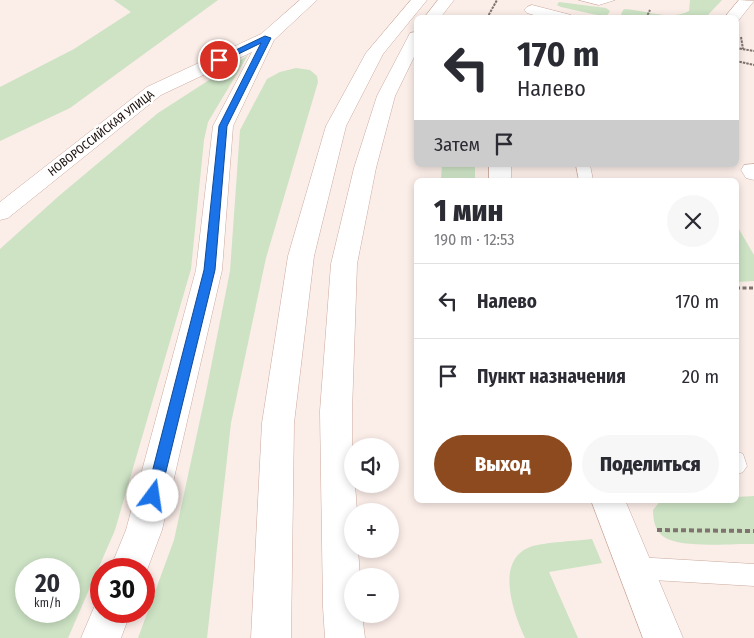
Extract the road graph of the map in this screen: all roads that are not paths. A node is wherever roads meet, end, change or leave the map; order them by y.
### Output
1 (309, 0) edge
2 (419, 0) edge
3 (446, 0) edge
4 (584, 0) edge
5 (610, 0) edge
6 (747, 0) edge
7 (533, 9) edge
8 (434, 15) edge
9 (555, 15) edge
10 (734, 15) edge
11 (267, 38) junction
12 (414, 41) edge
13 (0, 213) edge
14 (614, 515) edge
15 (133, 558) edge
16 (636, 568) junction
17 (754, 575) edge
18 (107, 623) edge
19 (101, 638) edge
20 (271, 638) edge
21 (345, 638) edge
22 (663, 638) edge

1 - 11 main road, НОВОРОССИЙСКАЯ УЛИЦА
2 - 20 main road
3 - 8 main road
4 - 5 lane
6 - 10 main road
7 - 9 main road
11 - 13 main road, НОВОРОССИЙСКАЯ УЛИЦА
11 - 15 main road
12 - 21 main road
14 - 16 main road
16 - 17 lane
16 - 22 main road
18 - 19 main road

